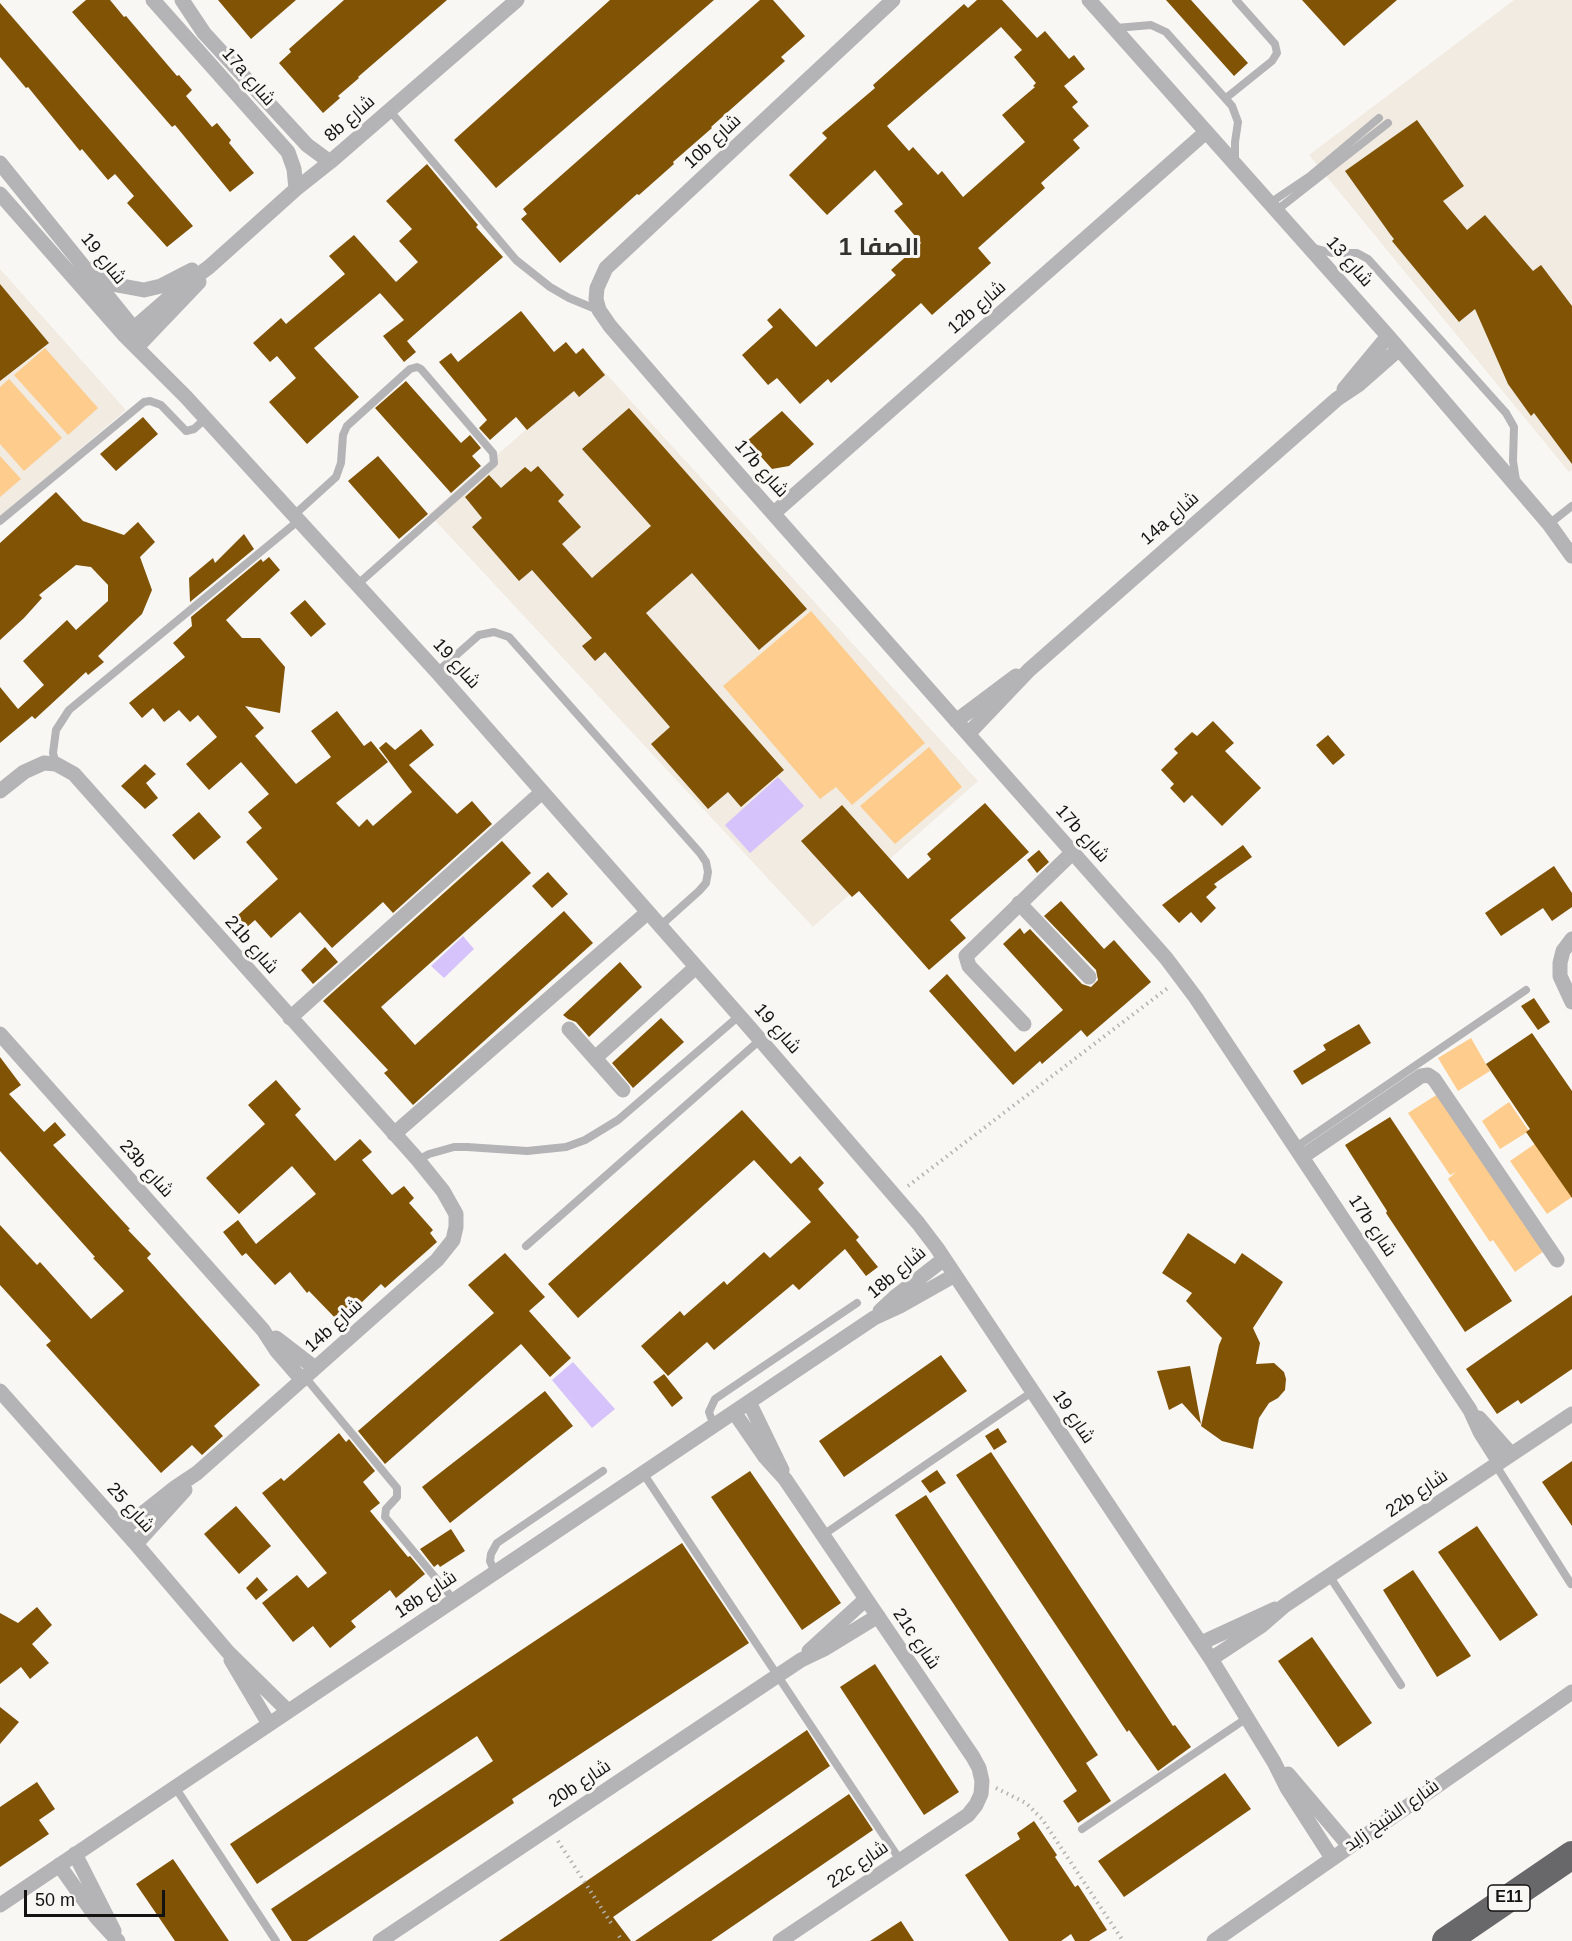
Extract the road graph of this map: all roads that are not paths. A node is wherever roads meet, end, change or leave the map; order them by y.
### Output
1 (154, 0) edge
2 (182, 0) edge
3 (517, 0) edge
4 (893, 0) edge
5 (1089, 0) edge
6 (1236, 0) edge
7 (1114, 28) junction
8 (1226, 98) junction
9 (390, 111) junction
10 (1379, 118) dead end
11 (1388, 123) dead end
12 (1206, 132) junction
13 (330, 162) junction
14 (0, 163) edge
15 (1235, 164) junction
16 (296, 189) junction
17 (0, 194) edge
18 (1274, 207) junction
19 (61, 237) junction
20 (1309, 246) junction
21 (209, 267) junction
22 (599, 310) junction
23 (1388, 336) junction
24 (135, 338) junction
25 (1399, 349) junction
26 (1337, 399) junction
27 (206, 418) junction
28 (1517, 487) junction
29 (1572, 506) edge
30 (774, 513) junction
31 (295, 518) junction
32 (0, 521) edge
33 (1549, 524) junction
34 (1572, 556) edge
35 (358, 584) junction
36 (1029, 670) junction
37 (437, 672) junction
38 (956, 721) junction
39 (968, 734) junction
40 (56, 764) junction
41 (0, 792) edge
42 (542, 792) junction
43 (1072, 853) junction
44 (1019, 903) junction
45 (648, 912) junction
46 (660, 926) junction
47 (1572, 939) edge
48 (696, 967) junction
49 (1089, 977) dead end
50 (1526, 990) dead end
51 (1572, 1002) edge
52 (739, 1016) junction
53 (290, 1018) junction
54 (1024, 1024) dead end
55 (569, 1029) dead end
56 (0, 1034) edge
57 (760, 1040) junction
58 (595, 1058) junction
59 (622, 1090) dead end
60 (394, 1134) junction
61 (1299, 1152) junction
62 (418, 1161) junction
63 (443, 1191) joint
64 (526, 1246) dead end
65 (944, 1259) junction
66 (1557, 1260) dead end
67 (955, 1275) junction
68 (857, 1303) dead end
69 (874, 1318) junction
70 (308, 1375) junction
71 (0, 1391) edge
72 (1032, 1392) junction
73 (749, 1402) junction
74 (734, 1412) junction
75 (1572, 1414) edge
76 (714, 1426) junction
77 (1502, 1460) junction
78 (603, 1471) dead end
79 (197, 1473) junction
80 (643, 1473) junction
81 (785, 1479) junction
82 (123, 1529) junction
83 (823, 1535) junction
84 (136, 1544) junction
85 (495, 1572) junction
86 (1330, 1577) junction
87 (1571, 1584) edge
88 (866, 1599) junction
89 (454, 1600) junction
90 (1284, 1606) junction
91 (878, 1616) junction
92 (1201, 1643) junction
93 (228, 1652) junction
94 (1211, 1659) junction
95 (801, 1660) junction
96 (778, 1676) junction
97 (1401, 1685) dead end
98 (1572, 1692) edge
99 (288, 1711) junction
100 (1247, 1718) junction
101 (269, 1724) junction
102 (1274, 1762) junction
103 (175, 1787) junction
104 (958, 1822) joint
105 (1082, 1829) dead end
106 (1348, 1846) junction
107 (75, 1854) junction
108 (1572, 1855) edge
109 (1332, 1858) junction
110 (900, 1860) junction
111 (59, 1865) junction
112 (0, 1905) edge
113 (117, 1940) edge
114 (276, 1941) edge
115 (380, 1941) edge
116 (780, 1941) edge
117 (1214, 1941) edge
118 (1446, 1941) edge

1 - 16 street, 17a شارع
2 - 13 street, 17a شارع
3 - 9 street, 8b شارع
4 - 22 street, 10b شارع
5 - 7 street, شارع 13
6 - 8 lane
7 - 8 lane
7 - 12 street, شارع 13
8 - 15 lane
9 - 13 street, 8b شارع
9 - 22 lane
10 - 18 lane
11 - 18 lane
12 - 15 street, شارع 13
12 - 30 street, 12b شارع
13 - 16 street, 8b شارع
14 - 19 street, شارع 19
15 - 18 street, شارع 13
16 - 21 street, 8b شارع
17 - 24 street, شارع 19
18 - 20 street, شارع 13
19 - 21 street
19 - 24 street, شارع 19
20 - 23 street, شارع 13
20 - 28 lane
21 - 24 street, 8b شارع
22 - 30 street, 17b شارع
23 - 25 street, شارع 13
23 - 26 street, 14a شارع
24 - 27 street, شارع 19
25 - 26 street, 14a شارع
25 - 28 street, شارع 13
26 - 36 street, 14a شارع
27 - 31 street, شارع 19
27 - 32 lane
28 - 33 street, شارع 13
29 - 33 lane
30 - 38 street, 17b شارع
31 - 35 street, شارع 19
31 - 35 lane
31 - 40 lane
33 - 34 street, شارع 13
35 - 37 street, شارع 19
36 - 38 street, 14a شارع
36 - 39 street, 14a شارع
37 - 42 street, شارع 19
37 - 46 lane
38 - 39 street, 17b شارع
39 - 43 street, 17b شارع
40 - 41 street
40 - 53 street, 21b شارع
42 - 45 street, شارع 19
42 - 53 street
43 - 44 street
43 - 61 street, 17b شارع
44 - 49 street
44 - 54 street
45 - 46 street, شارع 19
45 - 60 street
46 - 48 street, شارع 19
47 - 51 street
48 - 52 street, شارع 19
48 - 58 street
50 - 61 lane
52 - 57 street, شارع 19
52 - 62 lane
53 - 60 street, 21b شارع
55 - 58 street
56 - 70 street, 23b شارع
57 - 64 lane
57 - 65 street, شارع 19
58 - 59 street
60 - 62 street, 21b شارع
61 - 66 street
61 - 77 street, 17b شارع
62 - 63 street, 21b شارع
63 - 70 street, 14b شارع
65 - 67 street, شارع 19
65 - 69 street, 18b شارع
67 - 69 street, 18b شارع
67 - 72 street, شارع 19
68 - 76 lane
69 - 73 street, 18b شارع
70 - 79 street, 14b شارع
70 - 89 lane
71 - 82 street, شارع 25
72 - 83 lane
72 - 92 street, شارع 19
73 - 74 street, 18b شارع
73 - 81 street, 21c شارع
74 - 76 street, 18b شارع
74 - 81 street, 21c شارع
75 - 77 street, 22b شارع
76 - 80 street, 18b شارع
77 - 86 street, 22b شارع
77 - 87 lane
78 - 85 lane
79 - 82 street, 14b شارع
79 - 84 street, 14b شارع
80 - 85 street, 18b شارع
80 - 96 lane
81 - 83 street, 21c شارع
82 - 84 street, شارع 25
83 - 88 street, 21c شارع
84 - 93 street, شارع 25
85 - 89 street, 18b شارع
86 - 90 street, 22b شارع
86 - 97 lane
88 - 91 street, 21c شارع
88 - 95 street, 20b شارع
89 - 99 street, 18b شارع
90 - 92 street, 22b شارع
90 - 94 street, 22b شارع
91 - 95 street, 20b شارع
91 - 104 street, 21c شارع
92 - 94 street, شارع 19
93 - 99 street, شارع 25
93 - 101 street, شارع 25
94 - 100 street, شارع 19
95 - 96 street, 20b شارع
96 - 110 lane
96 - 115 street, 20b شارع
98 - 106 street, شارع الشيخ زايد
99 - 101 street, 18b شارع
100 - 102 street, شارع 19
100 - 105 lane
101 - 103 street, 18b شارع
102 - 106 street, شارع 19
102 - 109 street, شارع 19
103 - 107 street, 18b شارع
103 - 114 lane
104 - 110 street, 22c شارع
106 - 109 street, شارع الشيخ زايد
107 - 111 street, 18b شارع
107 - 113 street
108 - 118 highway, E11
109 - 117 street, شارع الشيخ زايد
110 - 116 street, 22c شارع
111 - 112 street, 18b شارع
111 - 113 street

